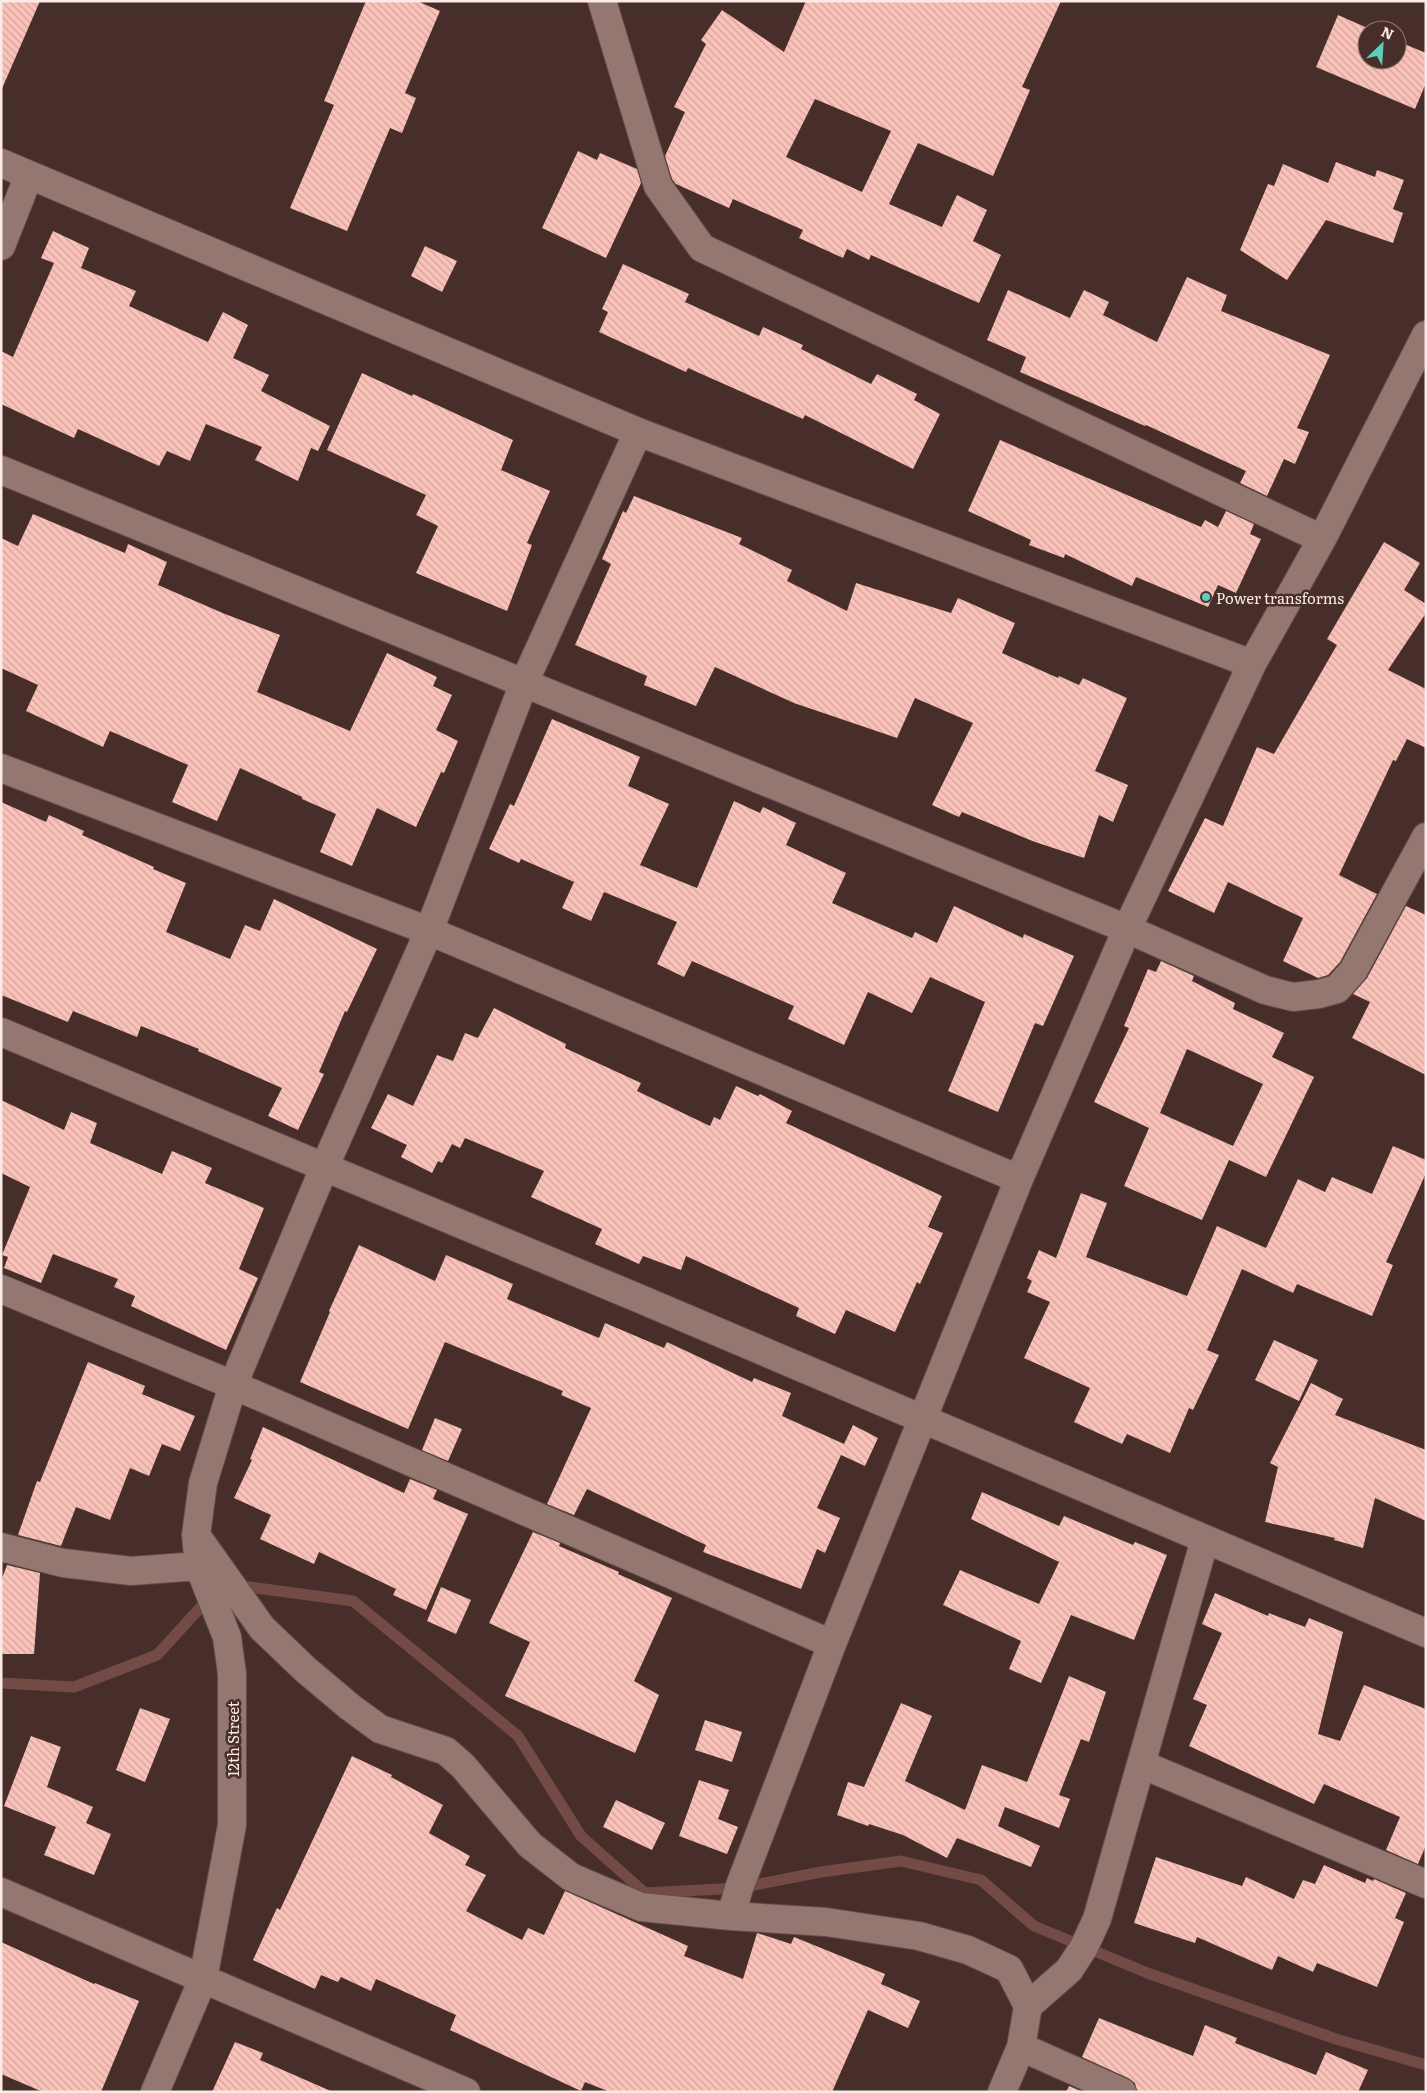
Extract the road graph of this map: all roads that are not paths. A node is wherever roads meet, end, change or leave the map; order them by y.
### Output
1 (602, 1) edge
2 (1, 163) edge
3 (29, 175) junction
4 (1, 246) edge
5 (1426, 335) edge
6 (638, 432) junction
7 (1, 470) edge
8 (1322, 539) junction
9 (1252, 664) junction
10 (524, 683) junction
11 (1, 768) edge
12 (1422, 852) edge
13 (1127, 929) junction
14 (429, 931) junction
15 (1, 1032) edge
16 (324, 1168) junction
17 (1019, 1179) junction
18 (1, 1289) edge
19 (232, 1385) junction
20 (923, 1418) junction
21 (196, 1535) junction
22 (1205, 1539) junction
23 (1, 1547) edge
24 (199, 1566) junction
25 (1426, 1633) edge
26 (832, 1644) junction
27 (1141, 1764) junction
28 (1426, 1884) edge
29 (1, 1892) edge
30 (732, 1916) junction
31 (203, 1979) junction
32 (1028, 2006) junction
33 (1021, 2047) junction
34 (155, 2092) edge
35 (466, 2092) edge
36 (1002, 2092) edge
37 (1122, 2092) edge

1 - 8 street
2 - 3 street
3 - 4 street
3 - 6 street
5 - 8 street
6 - 9 street
6 - 10 street, 12th Street
7 - 10 street
8 - 9 street
9 - 13 street
10 - 13 street
10 - 14 street, 12th Street
11 - 14 street
12 - 13 street
13 - 17 street
14 - 16 street, 12th Street
14 - 17 street
15 - 16 street
16 - 19 street, 12th Street
16 - 20 street
17 - 20 street
18 - 19 street
19 - 21 street, 12th Street
19 - 26 street
20 - 22 street
20 - 26 street
21 - 24 street, 12th Street
21 - 30 street
22 - 25 street
22 - 27 street
23 - 24 street
24 - 31 street, 12th Street
26 - 30 street
27 - 28 street
27 - 32 street
29 - 31 street
30 - 32 street
31 - 34 street, 12th Street
31 - 35 street
32 - 33 street
33 - 36 street
33 - 37 street

